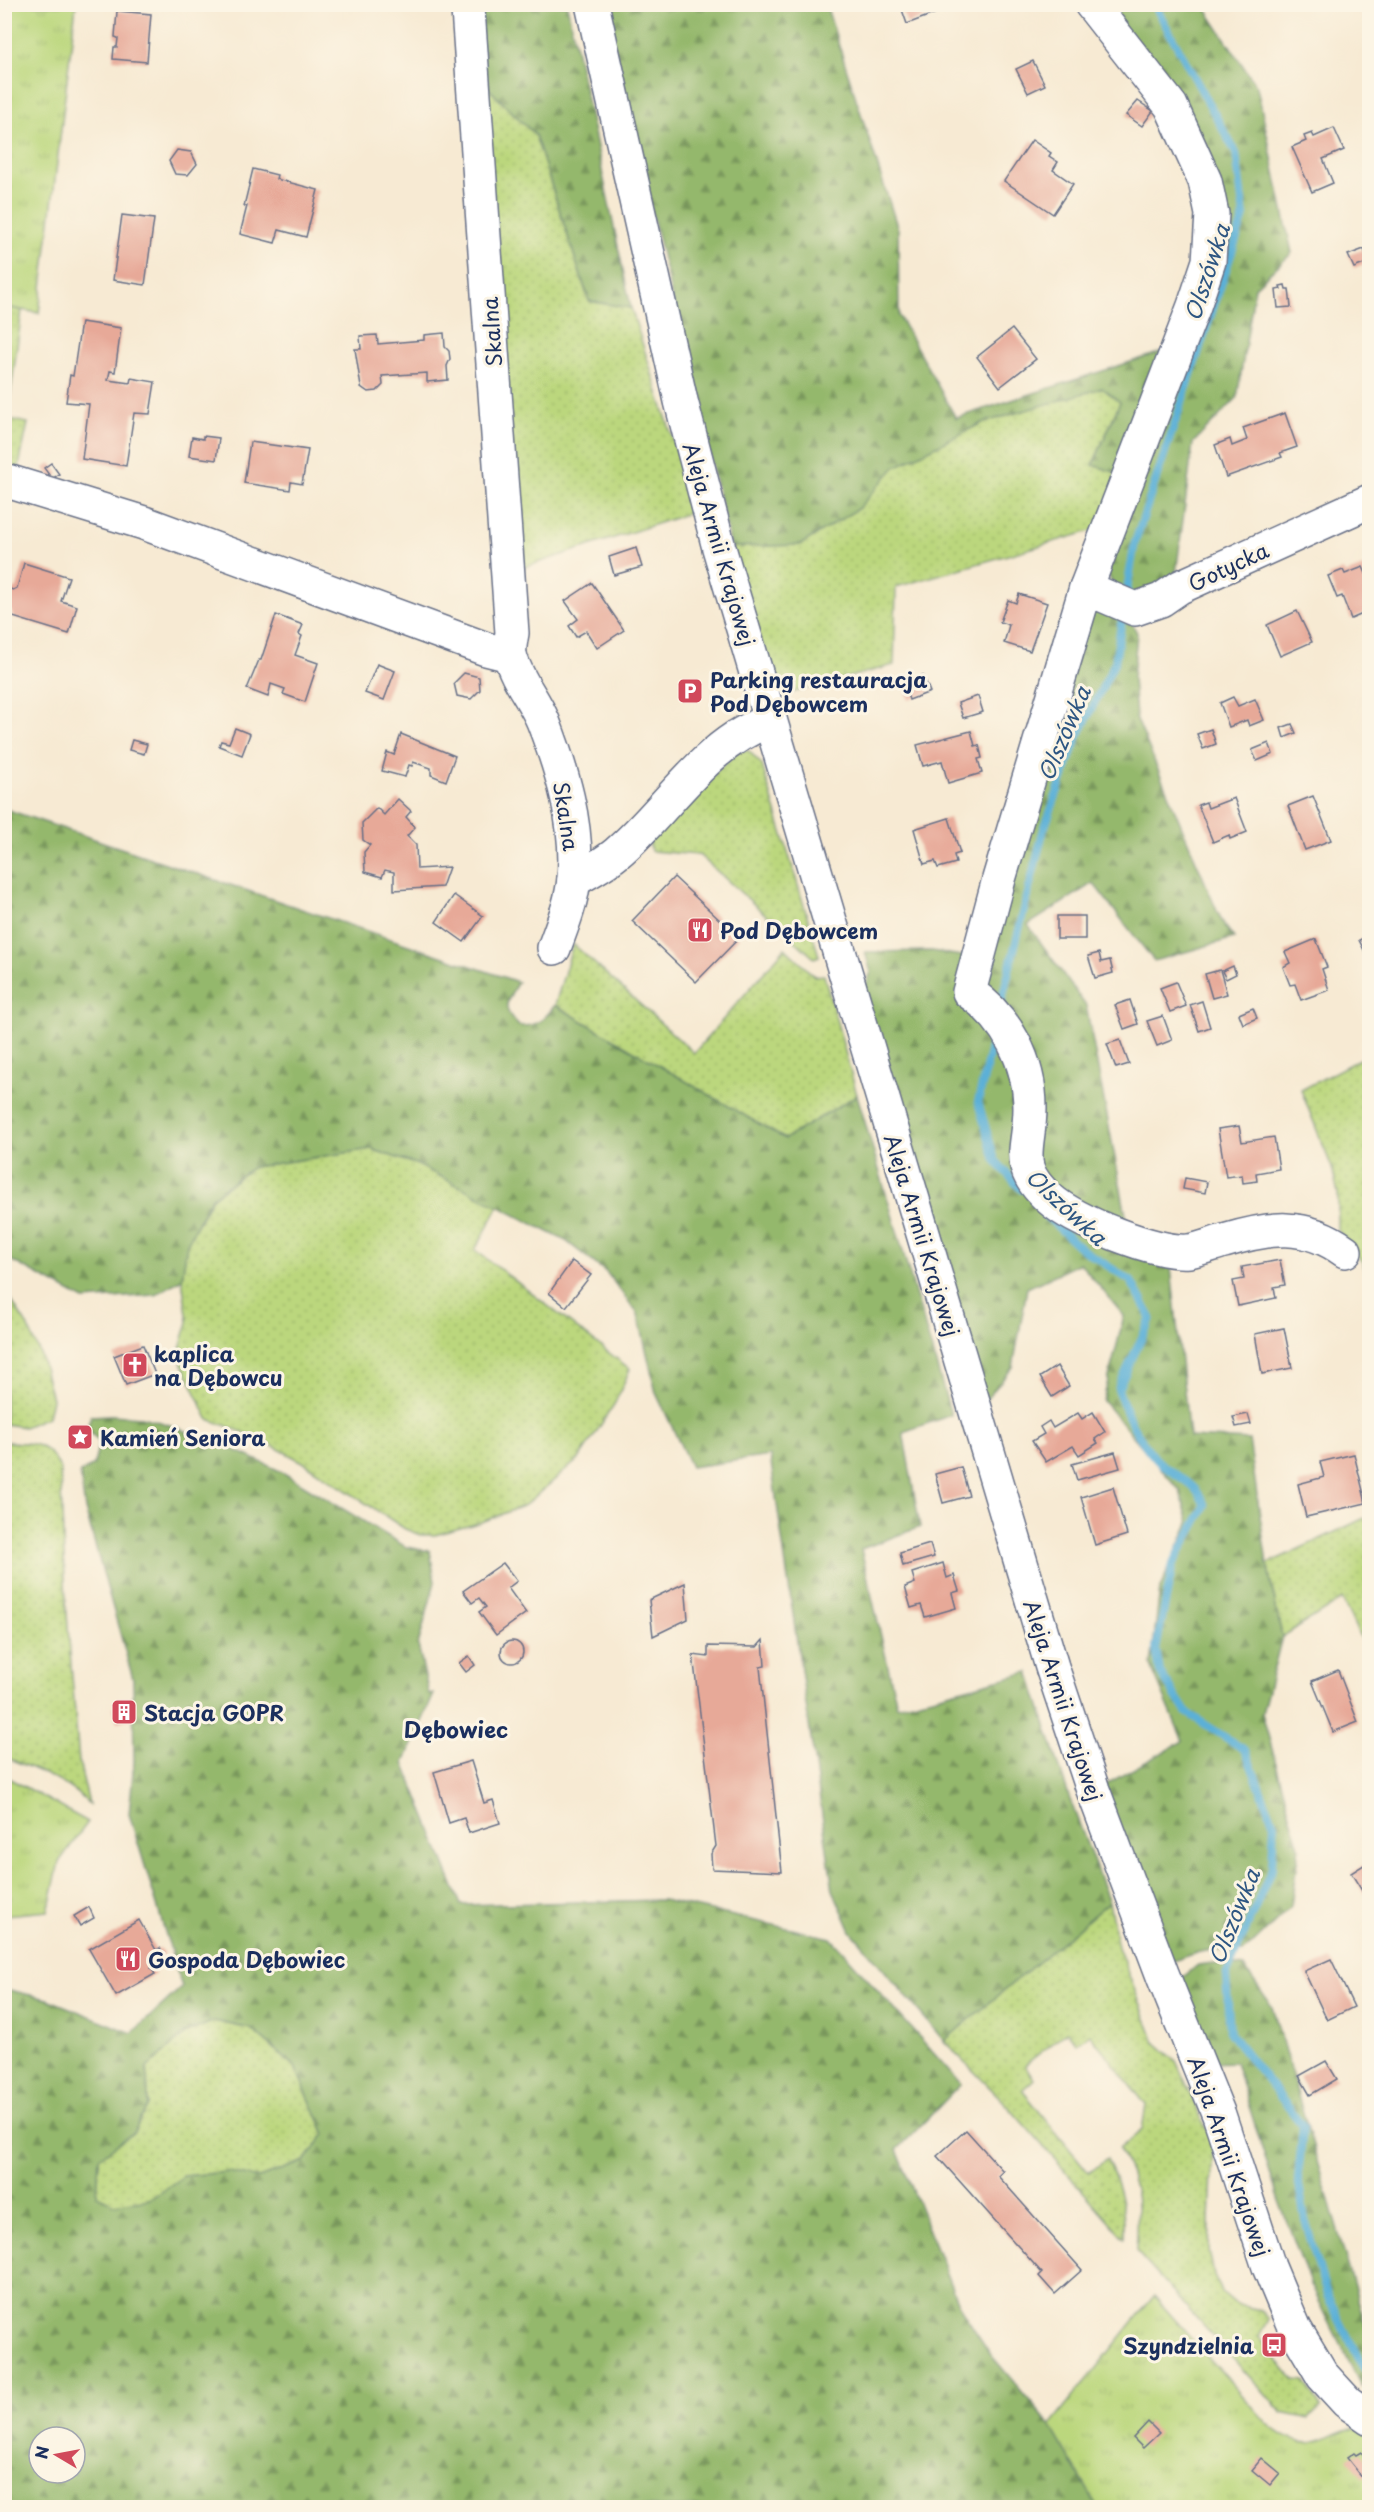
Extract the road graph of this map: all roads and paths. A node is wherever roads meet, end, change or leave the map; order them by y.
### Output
1 (592, 4) edge
2 (1091, 4) edge
3 (468, 10) dead end
4 (4, 480) edge
5 (1370, 501) edge
6 (1095, 592) junction
7 (510, 655) junction
8 (770, 721) junction
9 (574, 880) junction
10 (554, 948) dead end
11 (1345, 1251) dead end
12 (1370, 2418) edge

1 - 8 street, Aleja Armii Krajowej
2 - 6 street
3 - 7 street, Skalna
4 - 7 street
5 - 6 street, Gotycka
6 - 11 street
7 - 9 street, Skalna
8 - 9 street
8 - 12 street, Aleja Armii Krajowej
9 - 10 street, Skalna

